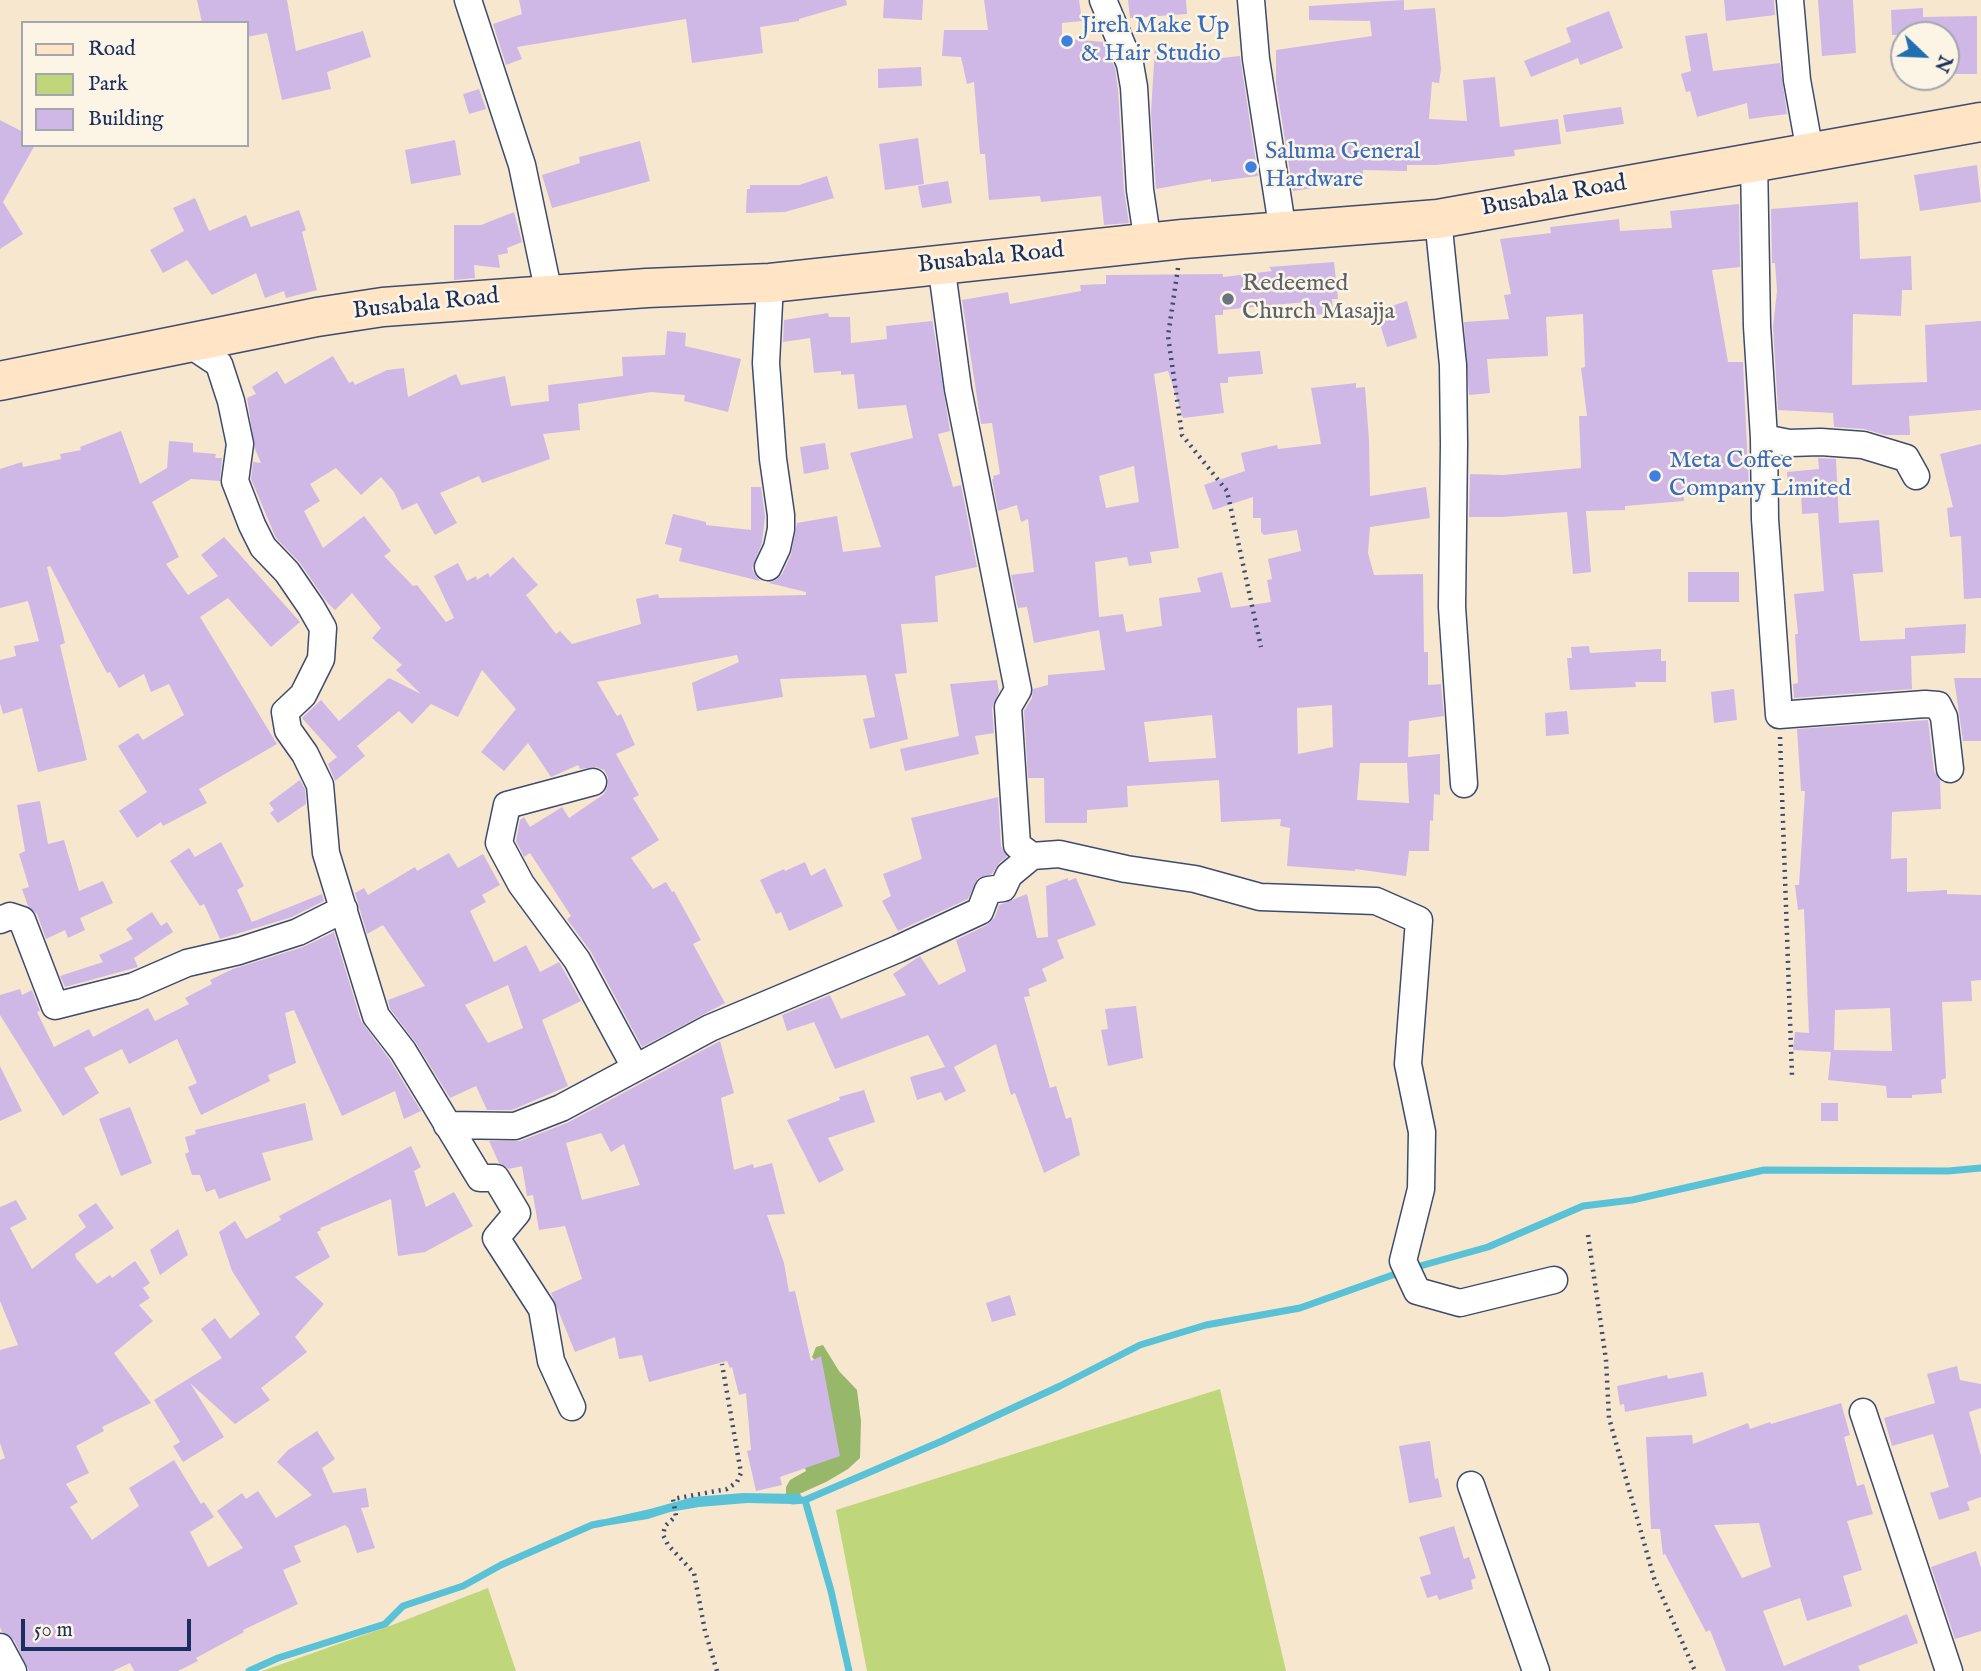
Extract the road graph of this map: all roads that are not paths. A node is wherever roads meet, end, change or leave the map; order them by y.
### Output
1 (468, 0) edge
2 (1103, 0) edge
3 (1251, 0) edge
4 (1790, 0) edge
5 (1981, 122) edge
6 (1810, 152) junction
7 (1754, 161) junction
8 (1438, 219) junction
9 (1283, 232) junction
10 (1165, 241) junction
11 (941, 264) junction
12 (770, 283) junction
13 (549, 294) junction
14 (189, 344) junction
15 (0, 381) edge
16 (1764, 438) junction
17 (1916, 476) dead end
18 (768, 567) dead end
19 (1950, 769) dead end
20 (593, 782) dead end
21 (1464, 784) dead end
22 (1032, 856) junction
23 (344, 909) junction
24 (0, 920) edge
25 (635, 1067) junction
26 (447, 1125) junction
27 (1554, 1280) dead end
28 (572, 1407) dead end
29 (1863, 1412) dead end
30 (1471, 1485) dead end
31 (0, 1647) edge
32 (13, 1671) edge
33 (1536, 1671) edge
34 (1950, 1671) edge

1 - 13 street
2 - 10 street
3 - 9 street
4 - 6 street
5 - 6 street, Busabala Road
6 - 7 street, Busabala Road
7 - 8 street, Busabala Road
7 - 16 street
8 - 9 street, Busabala Road
8 - 21 street
9 - 10 street, Busabala Road
10 - 11 street, Busabala Road
11 - 12 street, Busabala Road
11 - 22 street
12 - 13 street, Busabala Road
12 - 18 street
13 - 14 street, Busabala Road
14 - 15 street, Busabala Road
14 - 23 street
16 - 17 street
16 - 19 street
20 - 25 street
22 - 25 street
22 - 27 street
23 - 24 street
23 - 26 street
25 - 26 street
26 - 28 street
29 - 34 street
30 - 33 street
31 - 32 street

